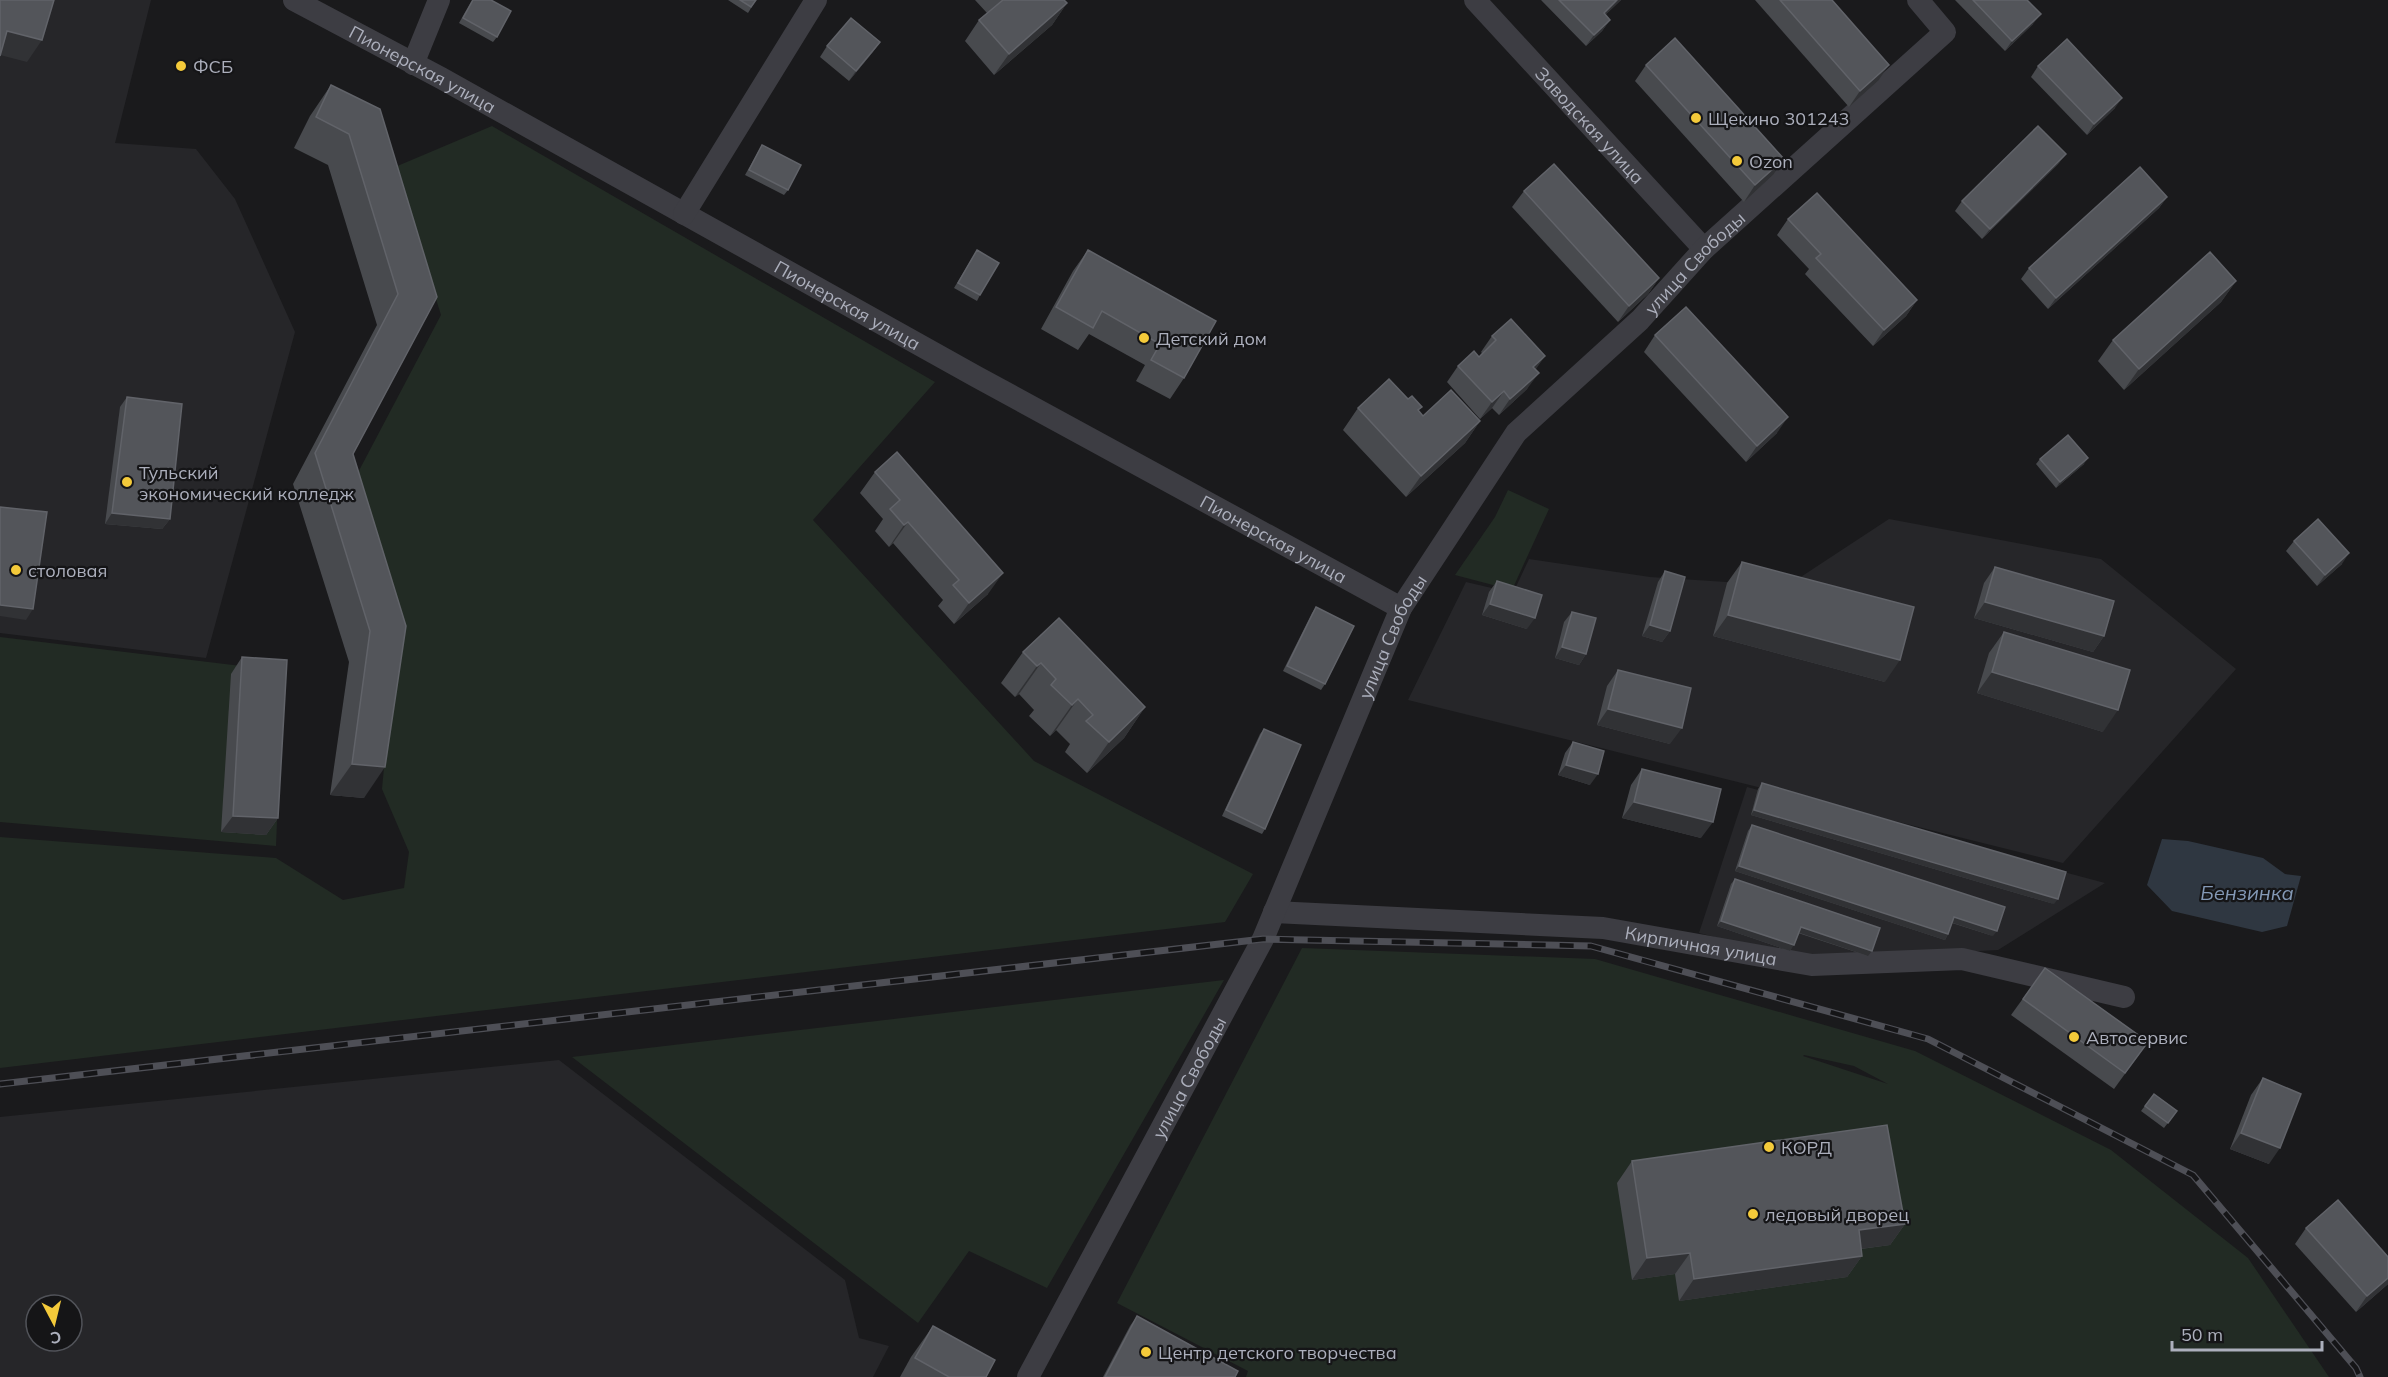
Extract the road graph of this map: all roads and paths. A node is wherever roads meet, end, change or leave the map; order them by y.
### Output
1 (294, 0) edge
2 (439, 0) edge
3 (816, 0) edge
4 (1475, 0) edge
5 (1918, 0) edge
6 (413, 64) junction
7 (684, 214) junction
8 (1704, 249) junction
9 (1401, 608) junction
10 (1274, 912) junction
11 (2124, 998) dead end
12 (1028, 1377) edge

1 - 6 street, Пионерская улица
2 - 6 street
3 - 7 street
4 - 8 street, Заводская улица
5 - 8 street, улица Свободы
6 - 7 street, Пионерская улица
7 - 9 street, Пионерская улица
8 - 9 street, улица Свободы
9 - 10 street, улица Свободы
10 - 11 street, Кирпичная улица
10 - 12 street, улица Свободы

